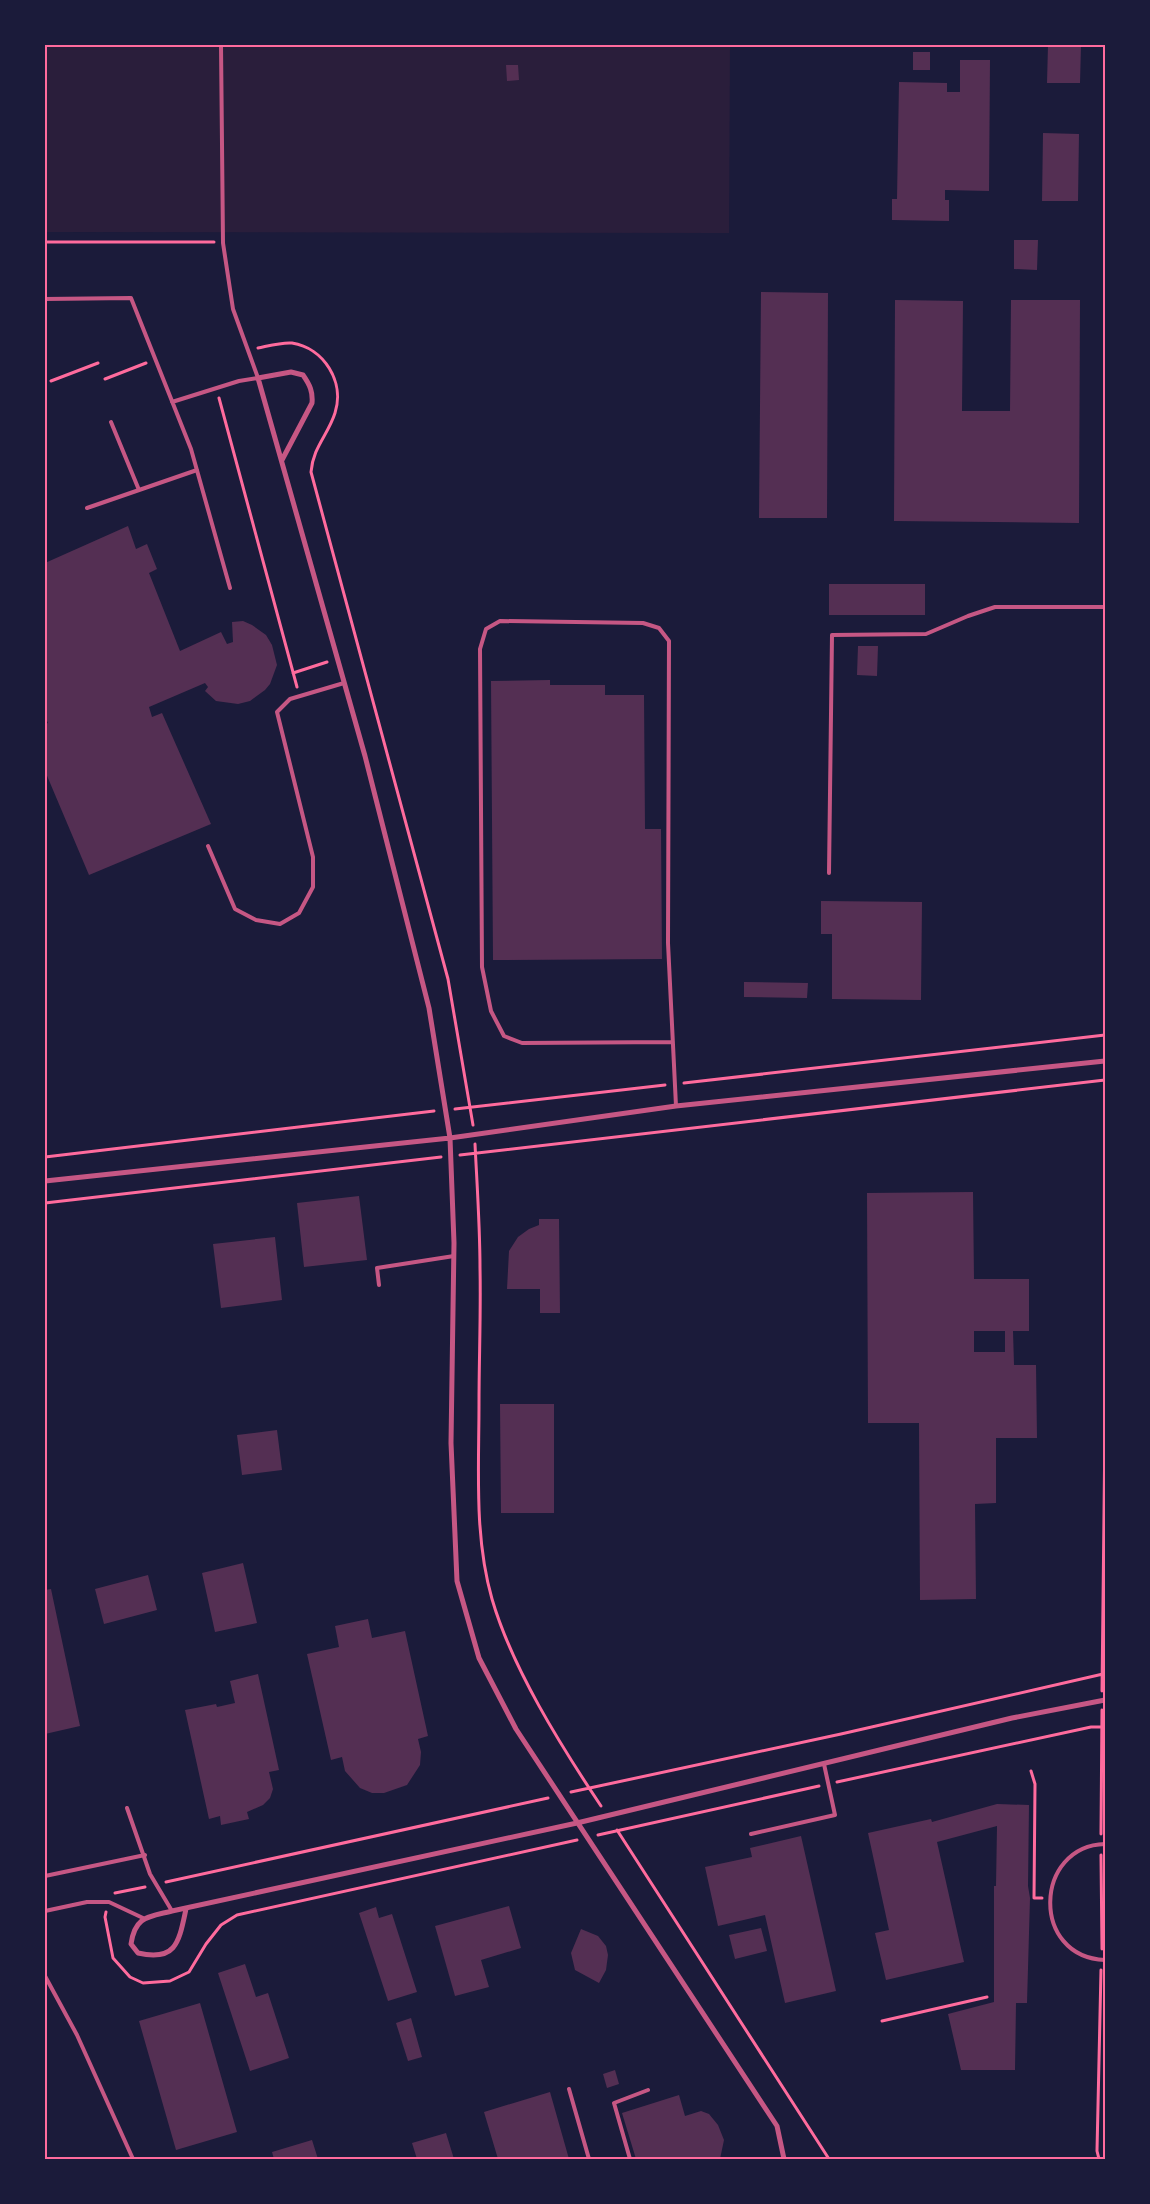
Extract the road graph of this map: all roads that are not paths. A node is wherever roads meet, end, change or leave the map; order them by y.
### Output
1 (221, 45) edge
2 (45, 299) edge
3 (258, 378) junction
4 (172, 402) junction
5 (111, 422) dead end
6 (282, 460) junction
7 (197, 470) junction
8 (139, 490) junction
9 (87, 508) dead end
10 (230, 588) dead end
11 (1105, 607) edge
12 (344, 684) junction
13 (208, 846) dead end
14 (829, 873) dead end
15 (673, 1042) junction
16 (1105, 1061) edge
17 (676, 1106) junction
18 (450, 1138) junction
19 (45, 1182) edge
20 (454, 1256) junction
21 (379, 1285) dead end
22 (1104, 1700) edge
23 (824, 1764) junction
24 (128, 1808) dead end
25 (577, 1824) junction
26 (751, 1834) dead end
27 (1103, 1844) edge
28 (145, 1855) junction
29 (45, 1876) edge
30 (186, 1908) junction
31 (45, 1912) edge
32 (172, 1912) junction
33 (143, 1918) junction
34 (1103, 1960) edge
35 (45, 1976) edge
36 (568, 2089) dead end
37 (648, 2090) dead end
38 (133, 2159) edge
39 (589, 2159) edge
40 (630, 2159) edge
41 (784, 2159) edge

1 - 3 lane
2 - 4 lane
3 - 4 lane
3 - 6 street
3 - 6 street
4 - 7 lane
5 - 8 lane
6 - 12 street
7 - 8 lane
7 - 10 lane
8 - 9 lane
11 - 14 lane
12 - 13 lane
12 - 18 street
15 - 15 lane
15 - 17 lane
16 - 17 street
17 - 18 street
18 - 19 street
18 - 20 street
20 - 21 lane
20 - 25 street
22 - 23 street
23 - 25 street
23 - 26 lane
24 - 28 lane
25 - 30 street
25 - 41 street
27 - 34 lane
28 - 29 lane
28 - 32 lane
30 - 32 street
30 - 33 street
31 - 33 lane
32 - 33 street
35 - 38 lane
36 - 39 lane
37 - 40 lane

